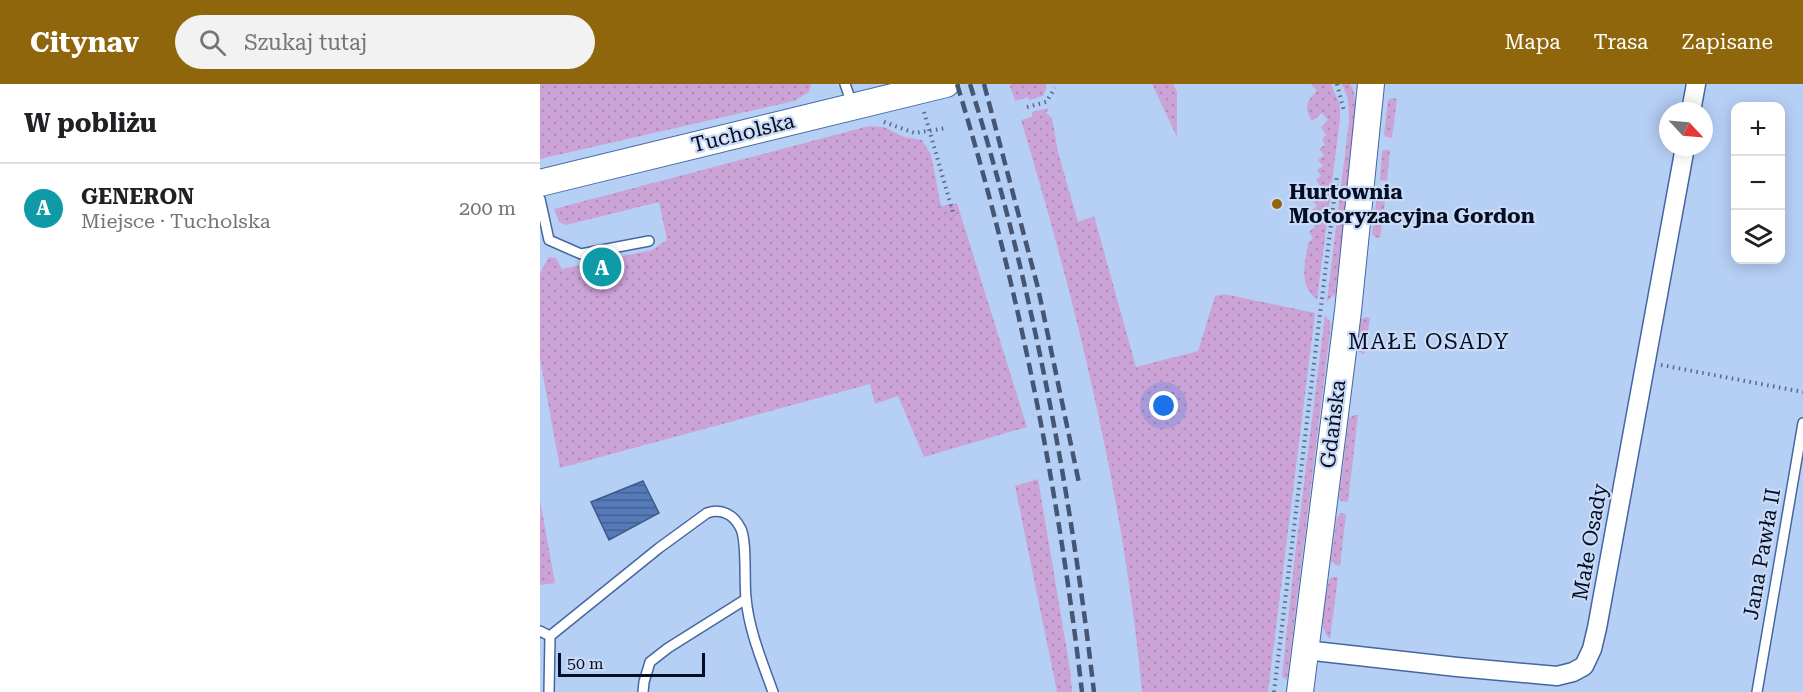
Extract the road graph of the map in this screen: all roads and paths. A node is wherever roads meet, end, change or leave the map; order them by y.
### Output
1 (946, 84) edge
2 (1337, 84) edge
3 (1370, 84) edge
4 (1696, 84) edge
5 (1055, 88) dead end
6 (918, 91) junction
7 (849, 95) edge
8 (1693, 102) edge
9 (1028, 107) dead end
10 (1344, 116) dead end
11 (1683, 156) edge
12 (1338, 168) dead end
13 (540, 183) edge
14 (540, 198) edge
15 (954, 216) dead end
16 (649, 241) dead end
17 (1655, 364) dead end
18 (1803, 392) edge
19 (1803, 423) edge
20 (746, 599) junction
21 (540, 632) edge
22 (550, 636) junction
23 (1305, 650) junction
24 (549, 692) edge
25 (643, 692) edge
26 (773, 692) edge
27 (1275, 692) edge
28 (1300, 692) edge
29 (1757, 692) edge

1 - 6 main road, Tucholska
2 - 10 path
3 - 23 main road, Gdańska
4 - 8 street
5 - 9 path
6 - 7 main road, Tucholska
6 - 15 path
7 - 13 main road, Tucholska
11 - 23 street, Małe Osady
12 - 27 path
14 - 16 lane
17 - 18 path
19 - 29 lane, Jana Pawła II
20 - 22 lane
20 - 25 lane
20 - 26 lane
21 - 22 lane
22 - 24 lane
23 - 28 main road, Gdańska

